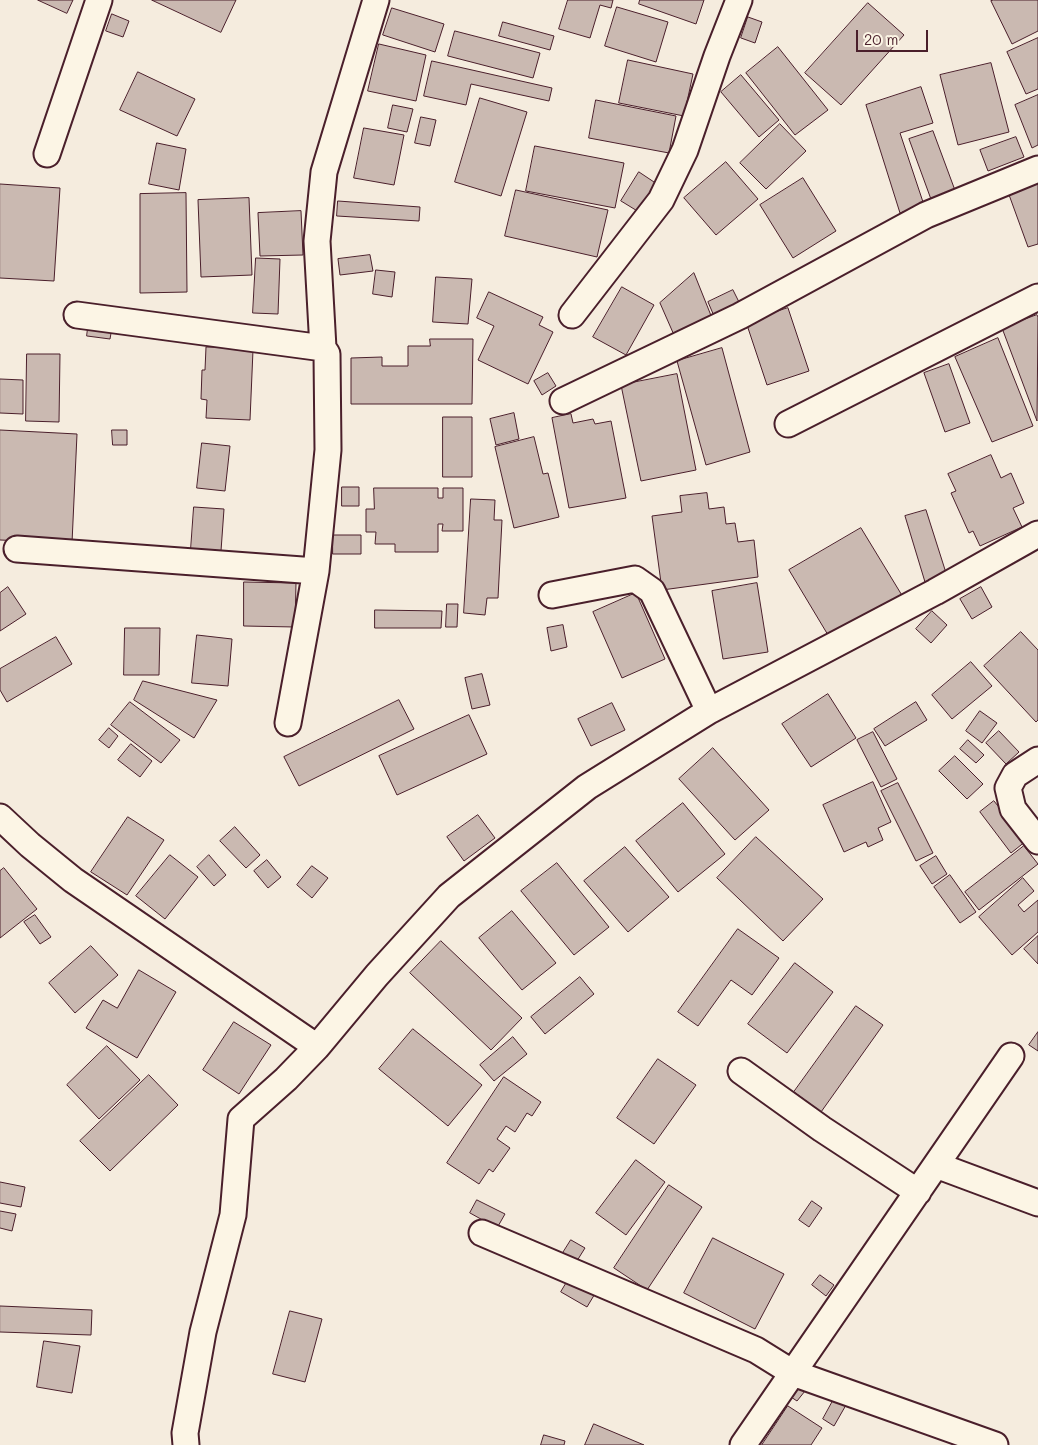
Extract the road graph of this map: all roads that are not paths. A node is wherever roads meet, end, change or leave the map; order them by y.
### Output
1 (100, 0) edge
2 (376, 0) edge
3 (739, 0) edge
4 (47, 154) dead end
5 (1038, 169) edge
6 (1038, 297) edge
7 (572, 314) dead end
8 (77, 315) dead end
9 (323, 348) junction
10 (563, 401) dead end
11 (788, 424) dead end
12 (1038, 534) edge
13 (16, 548) dead end
14 (316, 571) junction
15 (552, 595) dead end
16 (709, 711) junction
17 (288, 723) dead end
18 (1038, 760) edge
19 (5, 831) edge
20 (1038, 842) edge
21 (317, 1047) junction
22 (1011, 1056) dead end
23 (741, 1071) dead end
24 (936, 1165) junction
25 (918, 1192) junction
26 (1038, 1203) edge
27 (482, 1233) dead end
28 (793, 1373) junction
29 (186, 1445) edge
30 (742, 1445) edge
31 (995, 1445) edge

1 - 4 street
2 - 9 street
3 - 7 street
5 - 10 street
6 - 11 street
8 - 9 street
9 - 14 street
12 - 16 street
13 - 14 street
14 - 17 street
15 - 16 street
16 - 21 street
18 - 20 street
19 - 21 street
21 - 29 street
22 - 24 street
23 - 25 street
24 - 25 street
24 - 26 street
25 - 28 street
27 - 28 street
28 - 30 street
28 - 31 street

